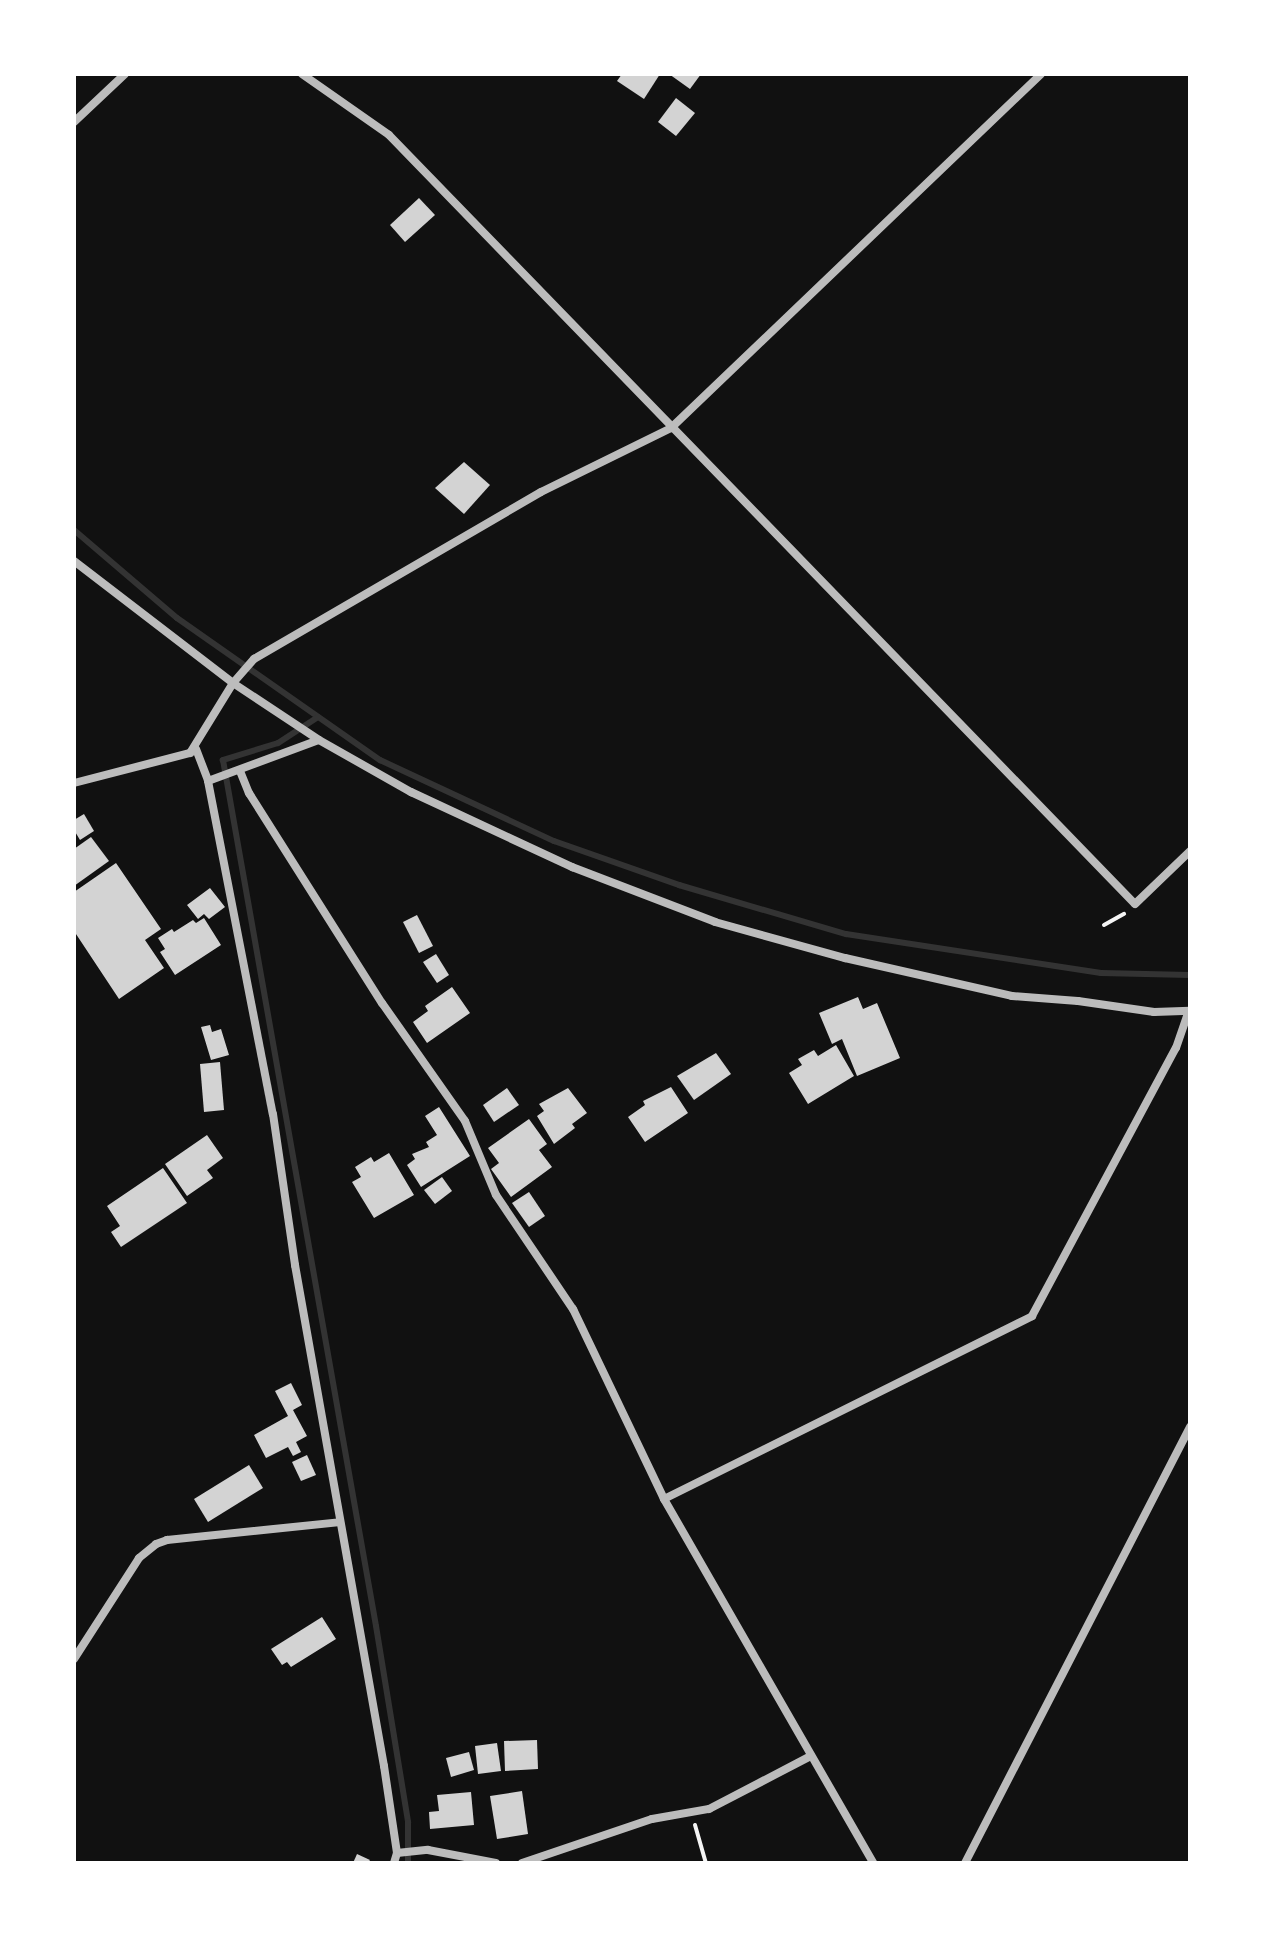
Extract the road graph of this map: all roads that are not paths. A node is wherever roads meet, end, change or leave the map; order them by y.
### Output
1 (125, 74) edge
2 (302, 74) edge
3 (1041, 74) edge
4 (74, 122) edge
5 (671, 428) junction
6 (74, 561) edge
7 (233, 683) junction
8 (319, 740) junction
9 (196, 749) junction
10 (240, 771) junction
11 (208, 781) junction
12 (74, 783) edge
13 (1190, 851) edge
14 (1189, 1011) edge
15 (1190, 1427) edge
16 (664, 1499) junction
17 (340, 1522) junction
18 (74, 1659) edge
19 (811, 1756) junction
20 (397, 1853) junction
21 (394, 1863) edge
22 (496, 1863) edge
23 (522, 1863) edge
24 (873, 1863) edge
25 (965, 1863) edge

1 - 4 street
2 - 5 street
3 - 5 street
5 - 7 street
5 - 13 street
6 - 7 street
7 - 8 street
7 - 9 street
8 - 10 street
8 - 14 street
9 - 11 street
9 - 12 street
10 - 11 street
10 - 16 street
11 - 17 street
14 - 16 street
15 - 25 street
16 - 19 street
17 - 18 street
17 - 20 street
19 - 23 street
19 - 24 street
20 - 21 street
20 - 22 street

